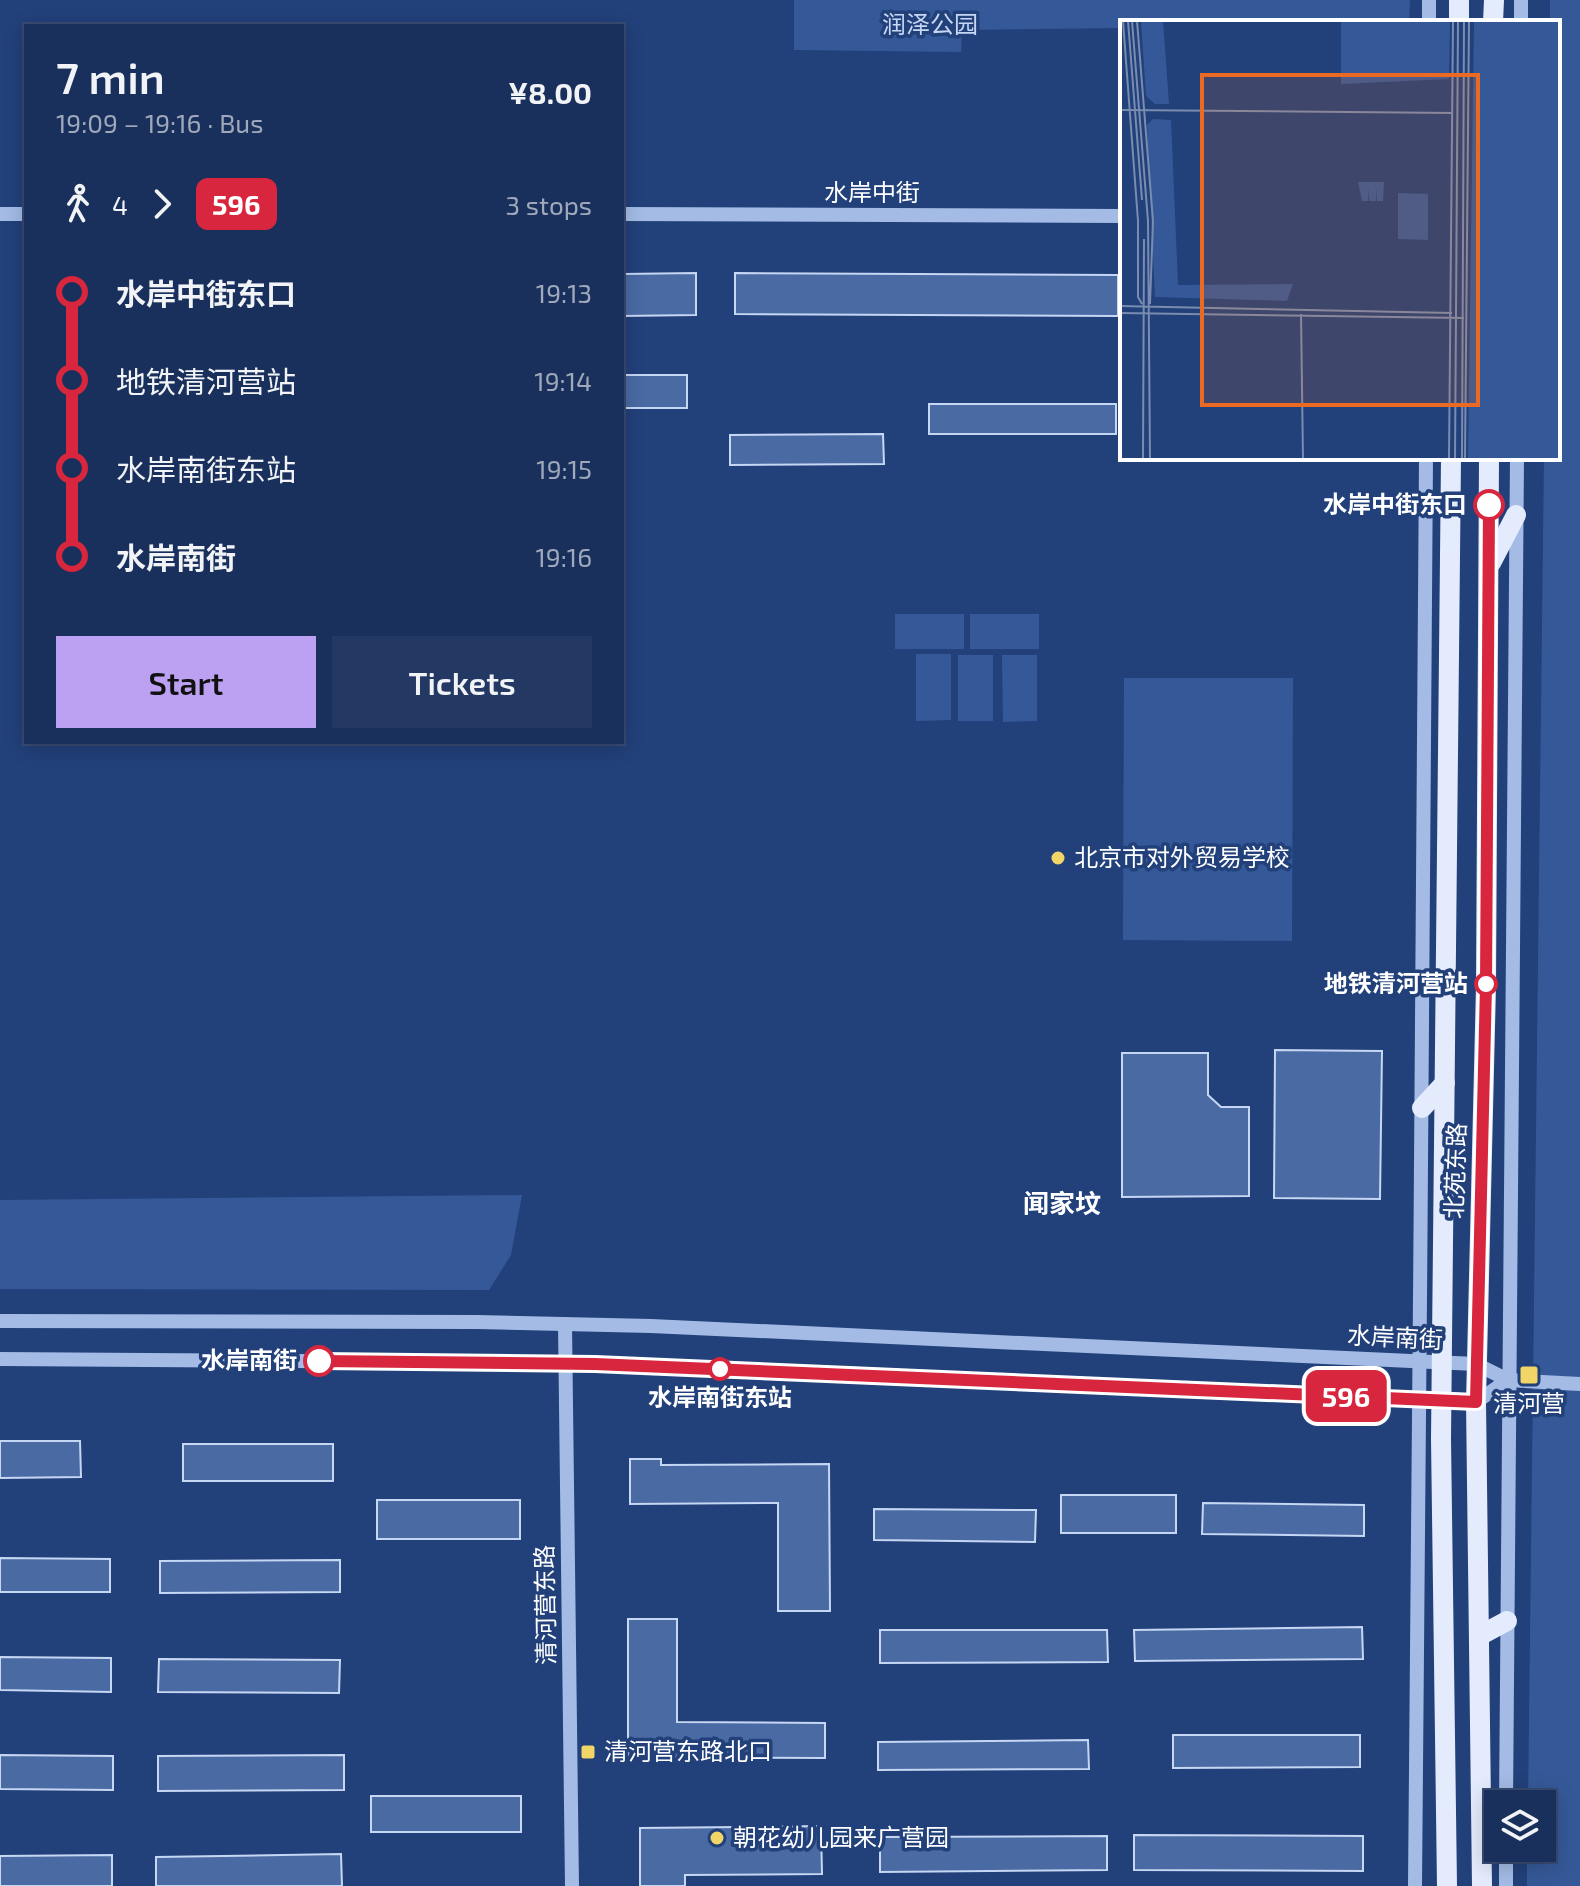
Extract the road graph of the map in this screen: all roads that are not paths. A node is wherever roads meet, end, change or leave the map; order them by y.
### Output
1 (1494, 0) edge
2 (1493, 20) edge
3 (0, 214) edge
4 (24, 214) edge
5 (624, 214) edge
6 (1120, 216) edge
7 (1426, 460) edge
8 (1451, 460) edge
9 (1489, 460) edge
10 (1517, 460) edge
11 (1516, 515) junction
12 (1489, 566) junction
13 (1445, 1083) junction
14 (1422, 1108) junction
15 (0, 1321) edge
16 (565, 1324) junction
17 (0, 1359) edge
18 (1418, 1361) junction
19 (1442, 1362) junction
20 (565, 1363) junction
21 (1476, 1364) junction
22 (1508, 1380) junction
23 (1580, 1384) edge
24 (1417, 1400) junction
25 (1441, 1402) junction
26 (1476, 1402) junction
27 (1507, 1621) junction
28 (1479, 1636) junction
29 (1506, 1790) edge
30 (1506, 1862) edge
31 (572, 1886) edge
32 (1415, 1886) edge
33 (1447, 1886) edge
34 (1482, 1886) edge
35 (1506, 1886) edge

1 - 2 main road
3 - 4 street
5 - 6 street, 水岸中街
7 - 14 street
8 - 13 main road, 北苑东路
9 - 12 main road, 北苑东路
10 - 11 street
11 - 12 main road
11 - 22 street
12 - 21 main road, 北苑东路
13 - 14 main road
13 - 19 main road, 北苑东路
14 - 18 street
15 - 16 street, 水岸南街
16 - 18 street, 水岸南街
16 - 20 street, 清河营东路
17 - 20 street
18 - 19 street, 水岸南街
18 - 24 street
19 - 21 street, 水岸南街
19 - 25 main road, 北苑东路
20 - 24 street
20 - 31 street, 清河营东路
21 - 22 street, 水岸南街
21 - 26 main road, 北苑东路
22 - 23 street
22 - 26 street
22 - 27 street
24 - 25 street
24 - 32 street
25 - 26 street
25 - 33 main road, 北苑东路
26 - 28 main road, 北苑东路
27 - 28 main road
27 - 29 street
28 - 34 main road, 北苑东路
30 - 35 street

